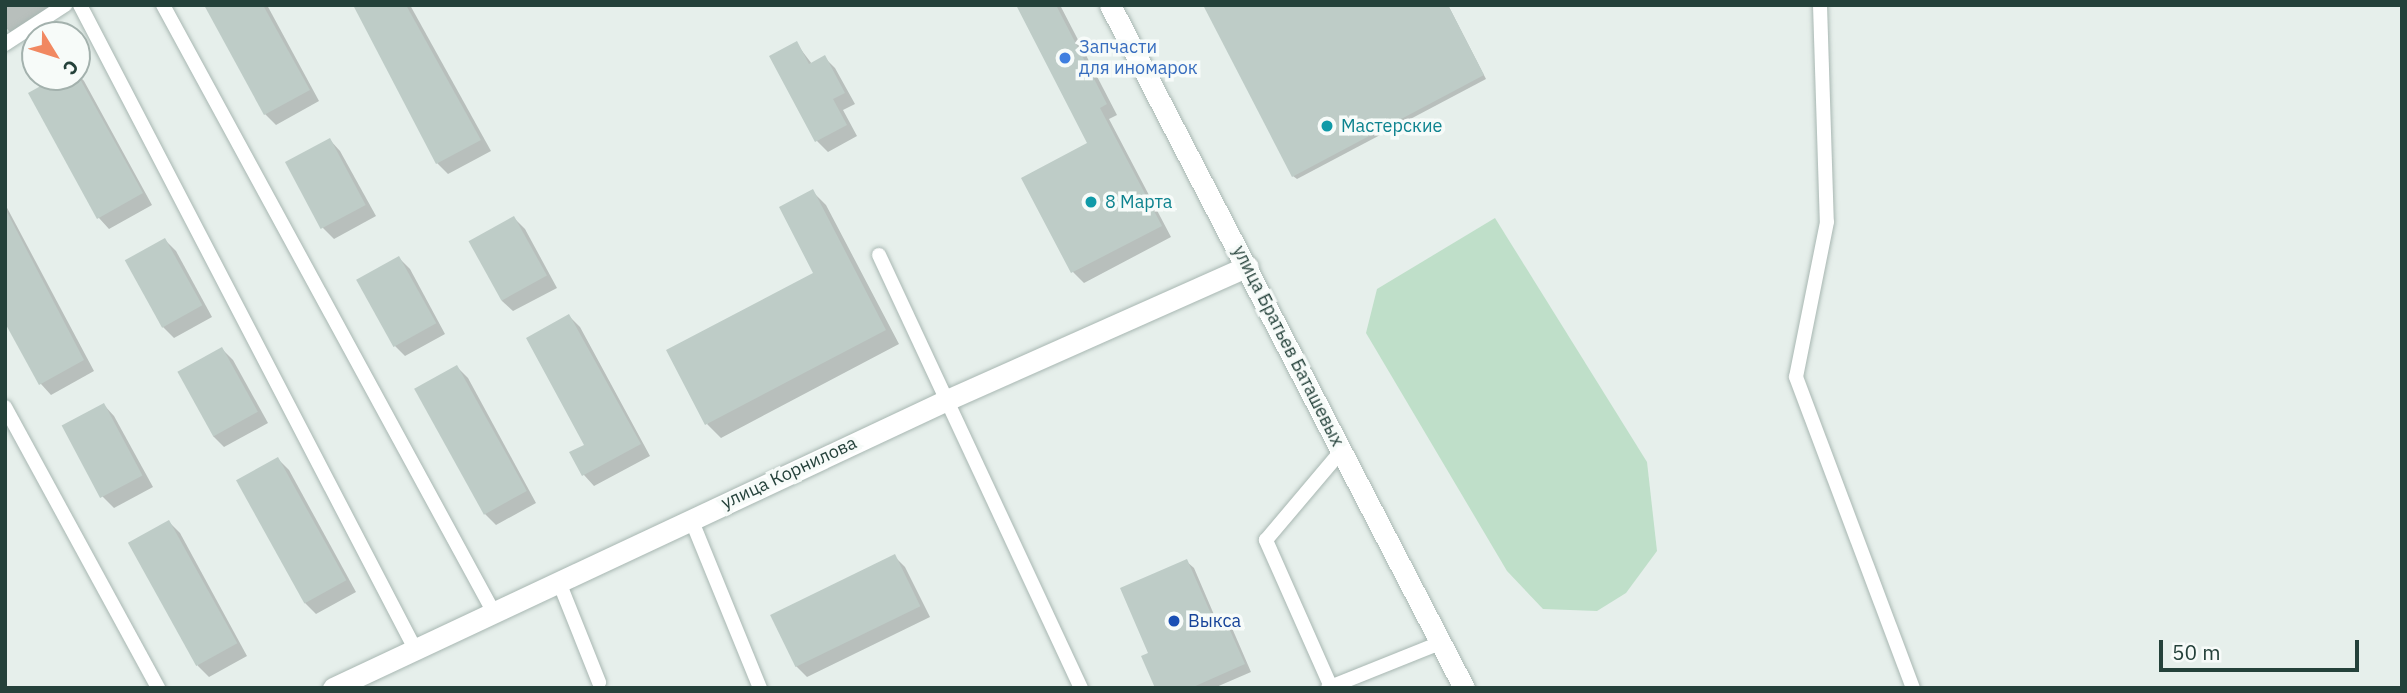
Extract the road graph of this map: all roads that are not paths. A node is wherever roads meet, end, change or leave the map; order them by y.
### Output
1 (65, 5) edge
2 (79, 5) edge
3 (163, 5) edge
4 (1111, 5) edge
5 (1820, 5) edge
6 (5, 44) edge
7 (879, 255) dead end
8 (1248, 266) junction
9 (947, 400) junction
10 (5, 407) edge
11 (1342, 450) junction
12 (691, 519) junction
13 (559, 582) junction
14 (493, 611) junction
15 (1440, 643) junction
16 (414, 648) junction
17 (599, 682) dead end
18 (1330, 687) edge
19 (158, 688) edge
20 (333, 688) edge
21 (760, 688) edge
22 (1082, 688) edge
23 (1464, 688) edge
24 (1913, 688) edge

1 - 6 lane
2 - 16 lane
3 - 14 lane
4 - 8 street, улица Братьев Баташевых
5 - 24 lane
7 - 9 lane
8 - 9 street, улица Корнилова
8 - 11 street, улица Братьев Баташевых
9 - 12 street, улица Корнилова
9 - 22 lane
10 - 19 lane
11 - 15 street, улица Братьев Баташевых
11 - 18 lane
12 - 13 street, улица Корнилова
12 - 21 lane
13 - 14 street, улица Корнилова
13 - 17 lane
14 - 16 street, улица Корнилова
15 - 18 lane
15 - 23 street, улица Братьев Баташевых
16 - 20 street, улица Корнилова

